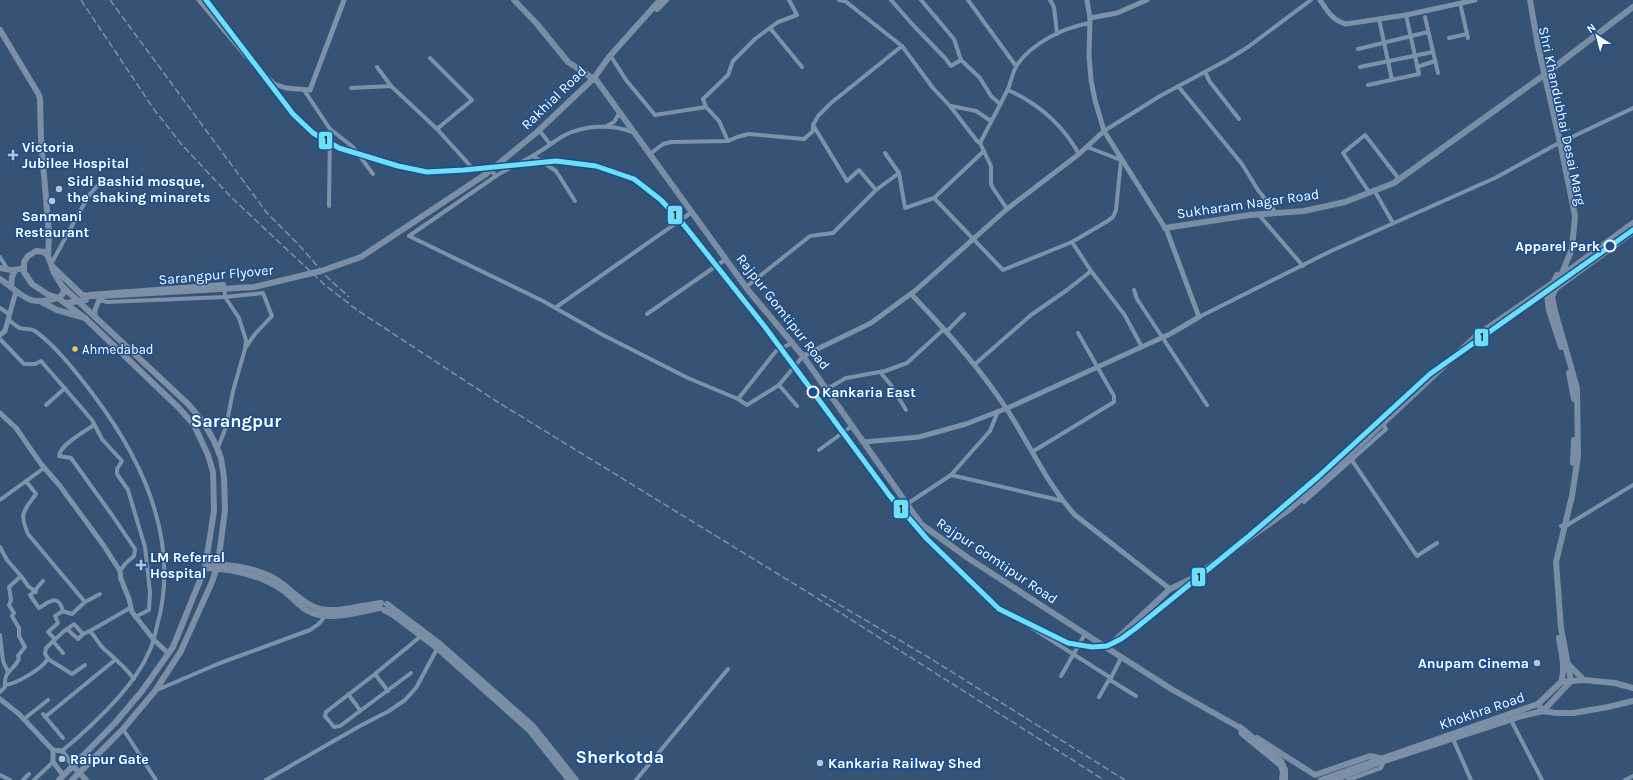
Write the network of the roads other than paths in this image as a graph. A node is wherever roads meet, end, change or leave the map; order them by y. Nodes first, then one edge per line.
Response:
1 (344, 0) edge
2 (514, 0) edge
3 (660, 0) edge
4 (666, 0) edge
5 (789, 0) edge
6 (839, 0) edge
7 (891, 0) edge
8 (921, 0) edge
9 (968, 0) edge
10 (1050, 0) edge
11 (1087, 0) edge
12 (1147, 0) edge
13 (1311, 0) edge
14 (1320, 0) edge
15 (1475, 0) edge
16 (1526, 0) edge
17 (1530, 0) edge
18 (200, 1) edge
19 (846, 1) edge
20 (1460, 3) junction
21 (1633, 7) edge
22 (1406, 15) junction
23 (1425, 17) dead end
24 (1379, 19) junction
25 (1089, 20) junction
26 (770, 28) junction
27 (0, 30) edge
28 (1428, 32) junction
29 (1057, 34) junction
30 (1410, 36) junction
31 (1449, 38) dead end
32 (1384, 42) junction
33 (902, 46) junction
34 (1358, 48) dead end
35 (1433, 52) junction
36 (1415, 55) junction
37 (430, 58) dead end
38 (612, 58) junction
39 (961, 60) junction
40 (1388, 61) junction
41 (1435, 62) junction
42 (1016, 66) junction
43 (377, 67) dead end
44 (802, 67) dead end
45 (1360, 67) dead end
46 (1417, 67) junction
47 (1205, 72) junction
48 (1438, 73) dead end
49 (1543, 76) junction
50 (595, 79) junction
51 (1392, 80) junction
52 (1368, 85) dead end
53 (391, 86) junction
54 (1178, 86) junction
55 (351, 88) dead end
56 (304, 90) junction
57 (1008, 90) junction
58 (1000, 104) junction
59 (950, 106) junction
60 (706, 107) junction
61 (1633, 108) edge
62 (620, 112) junction
63 (1239, 119) dead end
64 (991, 121) junction
65 (813, 125) junction
66 (607, 126) junction
67 (330, 129) junction
68 (437, 129) junction
69 (539, 130) junction
70 (1104, 131) junction
71 (634, 132) junction
72 (728, 141) junction
73 (980, 143) junction
74 (1559, 143) junction
75 (550, 144) junction
76 (1087, 147) junction
77 (984, 151) junction
78 (885, 153) dead end
79 (650, 154) junction
80 (1080, 154) junction
81 (533, 156) junction
82 (1121, 160) junction
83 (488, 172) junction
84 (899, 173) junction
85 (373, 174) dead end
86 (496, 176) junction
87 (1399, 179) junction
88 (102, 181) dead end
89 (876, 190) junction
90 (1372, 191) junction
91 (934, 198) junction
92 (575, 201) dead end
93 (329, 206) dead end
94 (1007, 209) junction
95 (692, 212) junction
96 (1276, 213) junction
97 (1259, 215) junction
98 (1392, 223) junction
99 (1633, 224) edge
100 (1164, 228) junction
101 (1633, 232) edge
102 (41, 233) dead end
103 (50, 234) junction
104 (973, 239) junction
105 (1072, 242) junction
106 (48, 256) junction
107 (0, 257) edge
108 (726, 259) junction
109 (50, 265) junction
110 (1303, 266) junction
111 (0, 268) edge
112 (23, 268) junction
113 (8, 270) junction
114 (15, 270) junction
115 (1091, 271) junction
116 (1559, 278) junction
117 (0, 279) edge
118 (63, 287) junction
119 (746, 287) junction
120 (1553, 287) junction
121 (14, 289) junction
122 (1134, 290) dead end
123 (911, 294) junction
124 (1547, 295) junction
125 (1534, 296) junction
126 (85, 297) junction
127 (225, 297) junction
128 (58, 298) junction
129 (100, 298) junction
130 (77, 301) junction
131 (41, 302) junction
132 (66, 303) junction
133 (0, 308) edge
134 (555, 308) junction
135 (647, 314) dead end
136 (964, 314) dead end
137 (1554, 316) junction
138 (8, 317) junction
139 (95, 317) junction
140 (1199, 317) junction
141 (85, 318) junction
142 (945, 331) junction
143 (1078, 333) dead end
144 (0, 335) edge
145 (1162, 338) junction
146 (0, 339) edge
147 (792, 342) junction
148 (1142, 346) junction
149 (245, 349) junction
150 (803, 356) junction
151 (974, 365) junction
152 (1098, 367) junction
153 (880, 372) junction
154 (779, 385) junction
155 (65, 388) junction
156 (826, 389) junction
157 (738, 399) junction
158 (46, 405) dead end
159 (797, 406) dead end
160 (1206, 406) dead end
161 (1006, 408) junction
162 (906, 410) dead end
163 (998, 411) junction
164 (0, 413) edge
165 (1383, 423) junction
166 (94, 425) junction
167 (852, 426) junction
168 (864, 442) junction
169 (217, 450) junction
170 (819, 450) dead end
171 (1032, 452) junction
172 (1351, 459) junction
173 (44, 468) junction
174 (951, 475) junction
175 (26, 481) junction
176 (1633, 485) edge
177 (1301, 499) junction
178 (0, 500) edge
179 (1063, 501) junction
180 (907, 504) junction
181 (1562, 527) junction
182 (1437, 543) dead end
183 (0, 546) edge
184 (206, 565) junction
185 (217, 566) junction
186 (120, 571) junction
187 (21, 576) junction
188 (42, 581) dead end
189 (1170, 589) junction
190 (35, 591) junction
191 (100, 594) dead end
192 (85, 602) junction
193 (383, 606) junction
194 (130, 608) junction
195 (62, 611) junction
196 (325, 612) junction
197 (1013, 616) dead end
198 (135, 618) junction
199 (67, 629) junction
200 (90, 631) junction
201 (83, 634) junction
202 (1085, 634) junction
203 (0, 635) edge
204 (421, 636) junction
205 (54, 640) junction
206 (154, 640) junction
207 (439, 646) junction
208 (1107, 648) junction
209 (63, 653) dead end
210 (168, 653) junction
211 (1073, 655) junction
212 (1121, 658) junction
213 (48, 659) junction
214 (115, 660) junction
215 (1568, 664) junction
216 (84, 665) dead end
217 (728, 669) dead end
218 (8, 672) junction
219 (411, 673) dead end
220 (375, 674) junction
221 (1061, 676) dead end
222 (134, 679) junction
223 (1110, 679) junction
224 (1584, 680) junction
225 (1571, 681) junction
226 (1561, 682) junction
227 (5, 685) junction
228 (1633, 688) edge
229 (154, 691) junction
230 (388, 691) junction
231 (0, 692) edge
232 (348, 694) junction
233 (1136, 696) dead end
234 (1099, 697) dead end
235 (0, 699) edge
236 (48, 700) dead end
237 (1633, 701) edge
238 (1538, 704) junction
239 (360, 710) junction
240 (1543, 711) junction
241 (24, 719) junction
242 (1511, 720) junction
243 (1240, 727) junction
244 (124, 729) junction
245 (537, 736) junction
246 (63, 738) dead end
247 (1453, 739) junction
248 (53, 750) junction
249 (62, 751) junction
250 (1384, 760) junction
251 (53, 762) junction
252 (1372, 763) junction
253 (73, 766) junction
254 (78, 773) junction
255 (29, 774) dead end
256 (0, 775) edge
257 (64, 775) junction
258 (1633, 776) edge
259 (10, 780) edge
260 (23, 780) edge
261 (34, 780) edge
262 (59, 780) edge
263 (71, 780) edge
264 (86, 780) edge
265 (156, 780) edge
266 (266, 780) edge
267 (569, 780) edge
268 (576, 780) edge
269 (636, 780) edge
270 (1281, 780) edge
271 (1286, 780) edge
272 (1321, 780) edge
273 (1334, 780) edge
274 (1348, 780) edge
275 (1471, 780) edge
276 (1542, 780) edge
277 (1625, 780) edge

1 - 56 street
2 - 50 main road, Rajpur Gomtipur Road
3 - 50 main road, Rakhial Road
4 - 38 main road, Rakhial Road
5 - 26 street
6 - 19 street
7 - 39 street
8 - 39 street
9 - 42 street
10 - 29 street
11 - 25 street
12 - 25 street
13 - 47 street
14 - 24 street
15 - 20 street
16 - 49 main road, Shri Khandubhai Desai Marg
17 - 49 main road, Shri Khandubhai Desai Marg
18 - 56 street
19 - 33 street
20 - 22 street
20 - 31 street
21 - 49 main road, Sukharam Nagar Road
22 - 24 street
22 - 30 street
23 - 28 street
24 - 32 street
25 - 29 street
25 - 70 street
26 - 44 street
26 - 60 street
27 - 103 main road
28 - 30 street
28 - 35 street
29 - 42 street
30 - 32 street
30 - 36 street
32 - 34 street
32 - 40 street
33 - 59 street
33 - 65 street
35 - 36 street
35 - 41 street
36 - 40 street
36 - 46 street
37 - 68 street
38 - 50 main road, Rakhial Road
38 - 60 street
39 - 58 street
40 - 45 street
40 - 51 street
41 - 46 street
41 - 48 street
42 - 57 street
43 - 53 street
46 - 51 street
47 - 54 street
47 - 63 street
49 - 74 main road, Shri Khandubhai Desai Marg
49 - 87 main road, Sukharam Nagar Road
50 - 62 main road, Rajpur Gomtipur Road
50 - 69 main road, Rakhial Road
51 - 52 street
53 - 55 street
53 - 68 street
54 - 70 street
54 - 96 street
56 - 67 street
57 - 58 street
57 - 80 street
58 - 64 street
59 - 64 street
59 - 73 street
60 - 72 street
61 - 74 street
62 - 66 street
62 - 71 main road, Rajpur Gomtipur Road
64 - 73 street
65 - 72 street
65 - 89 street
66 - 71 street
66 - 75 street
67 - 85 street
67 - 93 street
68 - 83 street
69 - 75 street
69 - 83 main road, Rakhial Road
70 - 76 street
70 - 82 street
71 - 79 main road, Rajpur Gomtipur Road
72 - 79 street
73 - 77 street
74 - 98 street
74 - 116 main road, Shri Khandubhai Desai Marg
74 - 120 main road, Shri Khandubhai Desai Marg
75 - 81 street
76 - 80 street
76 - 82 street
77 - 91 street
77 - 94 street
78 - 84 street
79 - 95 main road, Rajpur Gomtipur Road
80 - 94 street
81 - 86 street
81 - 92 street
82 - 100 street
82 - 105 street
83 - 86 street
83 - 129 main road, Sarangpur Flyover, bridge
84 - 89 street
84 - 91 street
86 - 134 street
87 - 90 main road, Sukharam Nagar Road
87 - 90 street
88 - 109 street
89 - 119 street
90 - 96 main road, Sukharam Nagar Road
90 - 98 street
91 - 104 street
94 - 104 street
95 - 108 main road, Rajpur Gomtipur Road
95 - 134 street
96 - 97 main road, Sukharam Nagar Road
97 - 100 main road, Sukharam Nagar Road
97 - 110 street
98 - 110 street
99 - 116 main road
100 - 140 street, Sukharam Nagar Road
101 - 120 main road
102 - 103 main road
103 - 106 main road
104 - 105 street
104 - 123 street
105 - 115 street
106 - 109 main road
106 - 112 main road
107 - 113 street
108 - 119 main road, Rajpur Gomtipur Road
108 - 135 street
109 - 118 main road
109 - 126 main road
110 - 140 street
111 - 113 main road
112 - 114 main road
112 - 128 main road
113 - 114 main road
114 - 121 main road
115 - 148 street
115 - 151 street
116 - 120 main road, Shri Khandubhai Desai Marg
117 - 121 main road
118 - 128 main road
118 - 130 main road
119 - 147 main road, Rajpur Gomtipur Road
120 - 124 main road
120 - 125 main road
120 - 137 main road, Shri Khandubhai Desai Marg
121 - 131 main road
121 - 138 street
122 - 145 street
123 - 142 street
123 - 150 street
124 - 125 main road
124 - 137 main road, Shri Khandubhai Desai Marg
125 - 165 main road
126 - 127 street
126 - 129 main road, Sarangpur Flyover
126 - 130 main road, Sarangpur Flyover
127 - 129 street
127 - 149 street
127 - 149 street
128 - 131 main road
128 - 132 main road
129 - 139 street
130 - 132 main road, Sarangpur Flyover
130 - 139 main road
131 - 141 main road
132 - 141 main road
133 - 138 street
134 - 157 street
136 - 142 street
137 - 181 main road, Shri Khandubhai Desai Marg
138 - 144 street
138 - 206 street
139 - 169 main road
140 - 145 street
141 - 184 main road
142 - 151 street
142 - 153 street
143 - 152 street
145 - 148 street
145 - 160 street
146 - 155 street
147 - 150 main road, Rajpur Gomtipur Road
147 - 157 street
148 - 152 street
149 - 169 street
150 - 154 street
150 - 156 main road, Rajpur Gomtipur Road
151 - 161 street
152 - 161 street
152 - 171 street
153 - 156 street
153 - 162 street
154 - 157 street
154 - 159 street
155 - 158 street
155 - 166 street
156 - 167 main road, Rajpur Gomtipur Road
161 - 163 street
161 - 171 street
163 - 168 street
163 - 174 street
164 - 173 street
165 - 172 street
165 - 177 main road
166 - 186 street
166 - 198 street
167 - 168 main road, Rajpur Gomtipur Road
167 - 170 street
168 - 180 main road, Rajpur Gomtipur Road
169 - 185 main road
171 - 179 street
172 - 177 street
172 - 182 street
173 - 175 street
173 - 186 street
174 - 179 street
174 - 180 street
175 - 178 street
175 - 192 street
176 - 181 street
177 - 189 main road
179 - 189 street
180 - 202 main road, Rajpur Gomtipur Road
181 - 215 main road, Shri Khandubhai Desai Marg
181 - 226 main road, Shri Khandubhai Desai Marg
183 - 187 street
184 - 185 main road
184 - 210 main road
185 - 196 main road
185 - 229 main road
186 - 194 street
187 - 190 street
187 - 218 street
188 - 190 street
189 - 208 main road
190 - 195 street
191 - 192 street
192 - 195 street
193 - 196 main road
193 - 204 main road
193 - 207 main road
194 - 198 street
194 - 200 street
195 - 205 street
196 - 229 street
197 - 211 street
198 - 206 street
199 - 201 street
199 - 201 street
199 - 205 street
200 - 201 street
200 - 214 street
202 - 208 main road, Rajpur Gomtipur Road
202 - 211 street
203 - 218 street
204 - 207 main road
204 - 220 street
205 - 209 street
205 - 213 street
206 - 210 street
206 - 222 street
207 - 245 main road
207 - 266 street
208 - 212 main road, Rajpur Gomtipur Road
210 - 253 main road
211 - 221 street
211 - 223 street
212 - 223 street
212 - 243 main road, Rajpur Gomtipur Road
213 - 216 street
213 - 227 street
214 - 222 street
214 - 246 street
215 - 224 main road
215 - 225 main road, Shri Khandubhai Desai Marg
217 - 269 street
218 - 227 street
219 - 230 street
220 - 230 street
220 - 232 street
222 - 249 street
223 - 233 street
223 - 234 street
224 - 225 main road
224 - 228 main road
225 - 226 main road
225 - 240 main road
226 - 238 main road, Khokhra Road
227 - 231 street
229 - 244 main road
230 - 239 street
232 - 239 street
232 - 239 street
235 - 241 street
236 - 241 street
237 - 240 main road, Khokhra Road
238 - 240 main road
238 - 250 main road, Khokhra Road
240 - 242 main road, Khokhra Road
241 - 248 street
242 - 247 main road, Khokhra Road
242 - 276 street
243 - 250 main road, Rajpur Gomtipur Road
243 - 270 street
243 - 271 main road
244 - 254 main road
244 - 265 street
245 - 267 main road
245 - 268 main road
247 - 250 main road, Khokhra Road
247 - 275 street
248 - 249 street
248 - 251 street
249 - 253 street
250 - 252 main road, Khokhra Road
250 - 274 street
251 - 257 street
251 - 261 street
252 - 272 main road
252 - 273 main road
253 - 254 main road
253 - 257 main road
254 - 263 main road
254 - 264 main road
255 - 260 street
256 - 259 street
257 - 262 main road
257 - 263 main road
258 - 277 street

